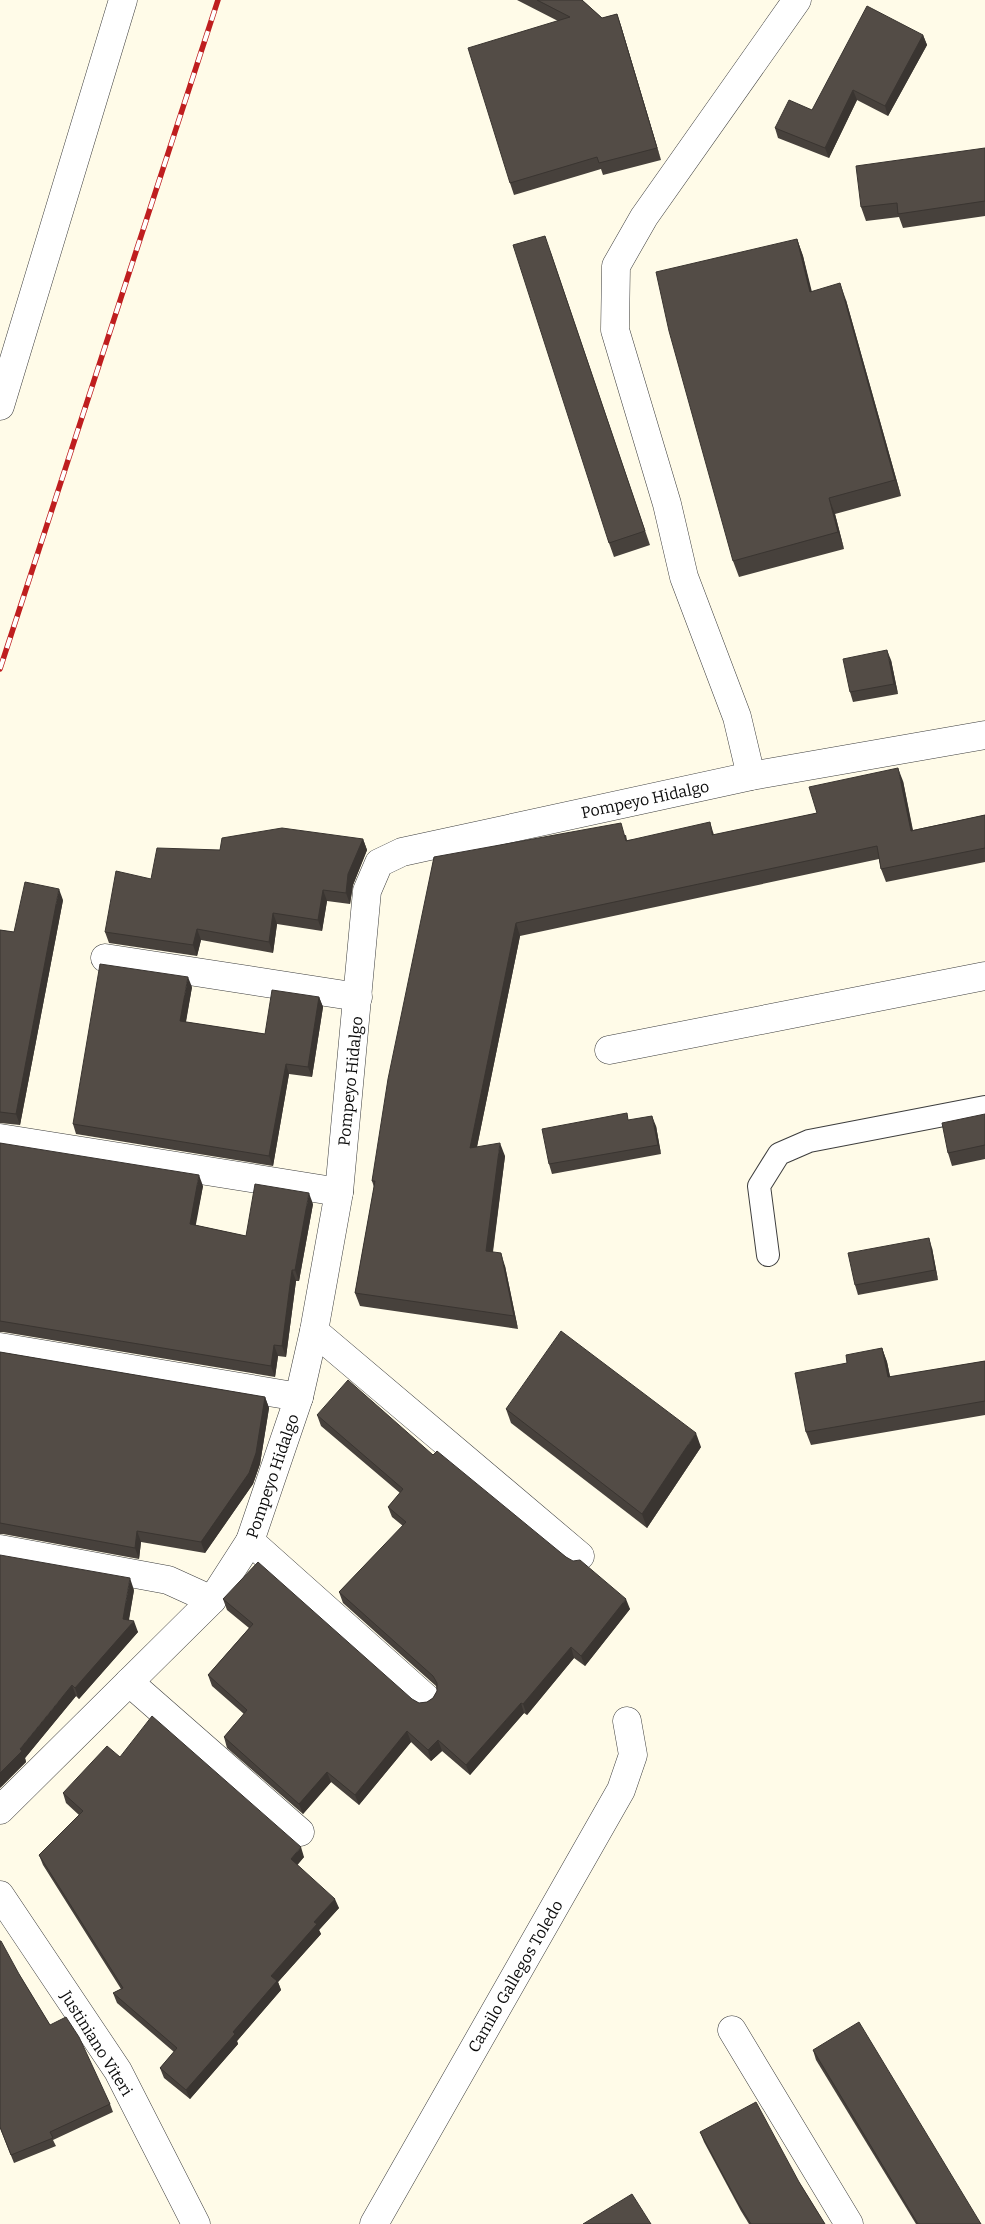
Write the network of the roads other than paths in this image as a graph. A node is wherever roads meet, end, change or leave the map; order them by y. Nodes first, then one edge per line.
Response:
1 (123, 0) edge
2 (797, 0) edge
3 (0, 406) edge
4 (985, 735) edge
5 (751, 776) junction
6 (105, 958) dead end
7 (985, 976) edge
8 (358, 997) junction
9 (608, 1050) dead end
10 (985, 1107) edge
11 (0, 1138) edge
12 (339, 1192) junction
13 (768, 1255) dead end
14 (314, 1330) junction
15 (0, 1347) edge
16 (299, 1397) junction
17 (250, 1541) junction
18 (0, 1548) edge
19 (580, 1556) dead end
20 (212, 1600) junction
21 (129, 1682) junction
22 (426, 1698) dead end
23 (627, 1720) dead end
24 (0, 1810) edge
25 (300, 1832) dead end
26 (0, 1895) edge
27 (732, 2030) dead end
28 (196, 2224) edge
29 (374, 2224) edge
30 (849, 2224) edge

1 - 3 street
2 - 5 street
4 - 5 street, Pompeyo Hidalgo
5 - 8 street, Pompeyo Hidalgo
6 - 8 street
7 - 9 street
8 - 12 street, Pompeyo Hidalgo
10 - 13 lane
11 - 12 street
12 - 14 street, Pompeyo Hidalgo
14 - 16 street, Pompeyo Hidalgo
14 - 19 street
15 - 16 street
16 - 17 street, Pompeyo Hidalgo
17 - 20 street, Pompeyo Hidalgo
17 - 22 street
18 - 20 street
20 - 21 street, Pompeyo Hidalgo
21 - 24 street, Pompeyo Hidalgo
21 - 25 street
23 - 29 street, Camilo Gallegos Toledo
26 - 28 street, Justiniano Viteri
27 - 30 street

